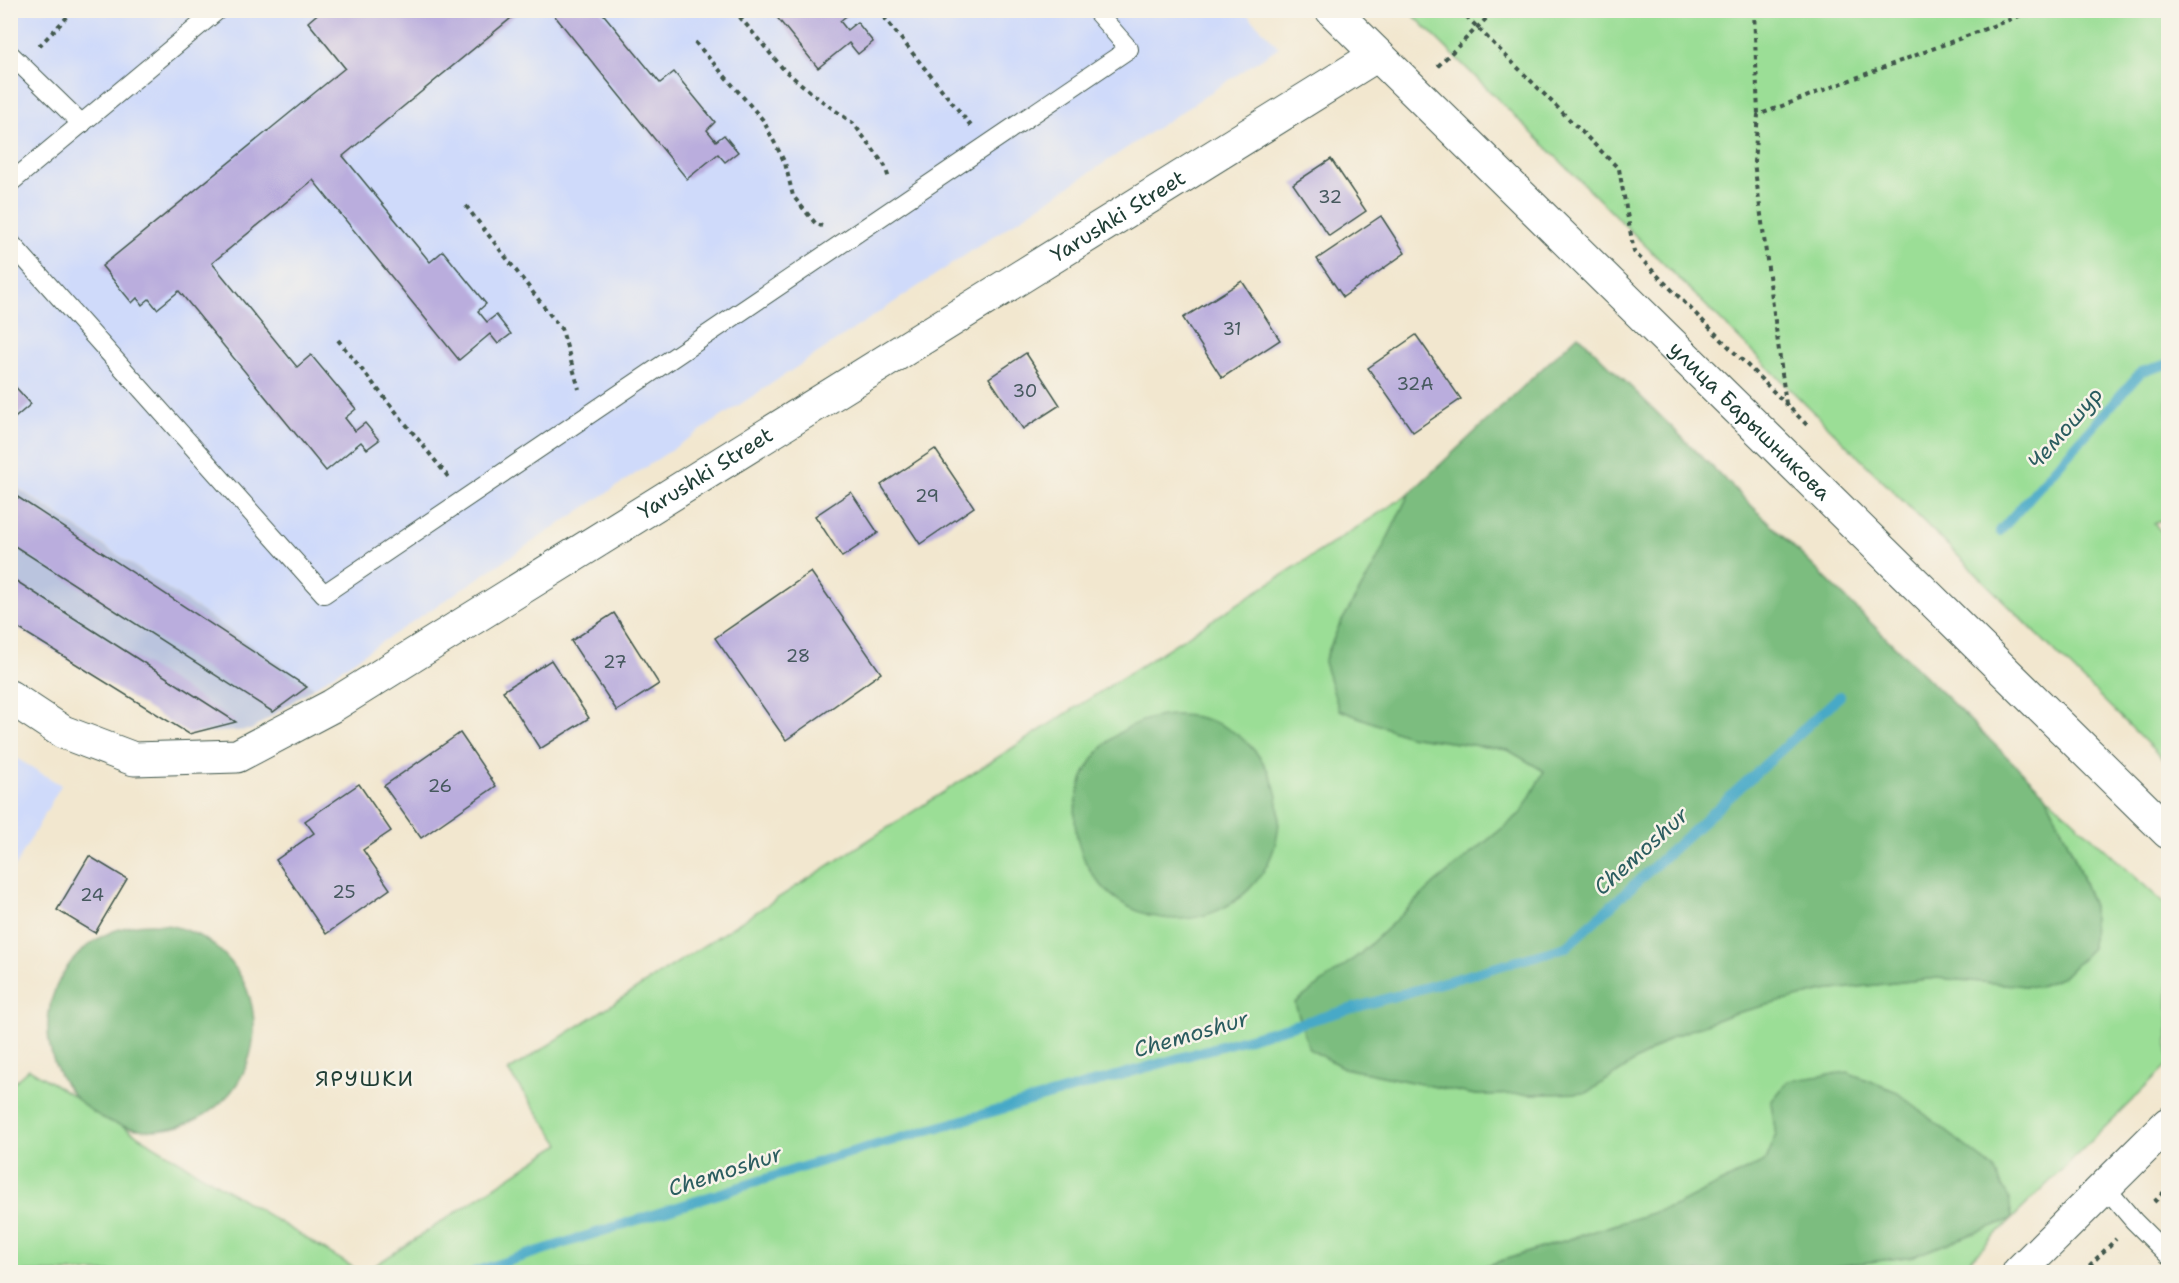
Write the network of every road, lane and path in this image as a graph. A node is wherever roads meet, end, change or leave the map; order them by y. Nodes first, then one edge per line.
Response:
1 (74, 10) edge
2 (218, 10) edge
3 (734, 10) edge
4 (878, 10) edge
5 (1095, 10) edge
6 (1332, 10) edge
7 (1460, 10) edge
8 (1754, 10) edge
9 (2035, 10) edge
10 (695, 42) dead end
11 (1377, 55) junction
12 (16, 59) edge
13 (1758, 115) junction
14 (82, 124) junction
15 (986, 145) junction
16 (10, 183) edge
17 (466, 206) dead end
18 (898, 206) junction
19 (850, 238) junction
20 (10, 242) edge
21 (338, 340) dead end
22 (587, 416) junction
23 (466, 498) junction
24 (10, 697) edge
25 (2169, 832) edge
26 (2169, 1124) edge
27 (2105, 1187) junction
28 (2169, 1255) edge
29 (2019, 1272) edge

1 - 12 path
2 - 14 lane
3 - 18 path
4 - 15 path
5 - 15 lane
6 - 11 street, улица Барышникова
7 - 13 path
8 - 13 path
9 - 13 path
10 - 19 path
11 - 24 street, Yarushki Street
11 - 25 street, улица Барышникова
12 - 14 lane
14 - 16 lane
15 - 18 lane
17 - 22 path
18 - 19 lane
19 - 22 lane
20 - 23 lane
21 - 23 path
22 - 23 lane
26 - 27 street
27 - 28 lane
27 - 29 street

